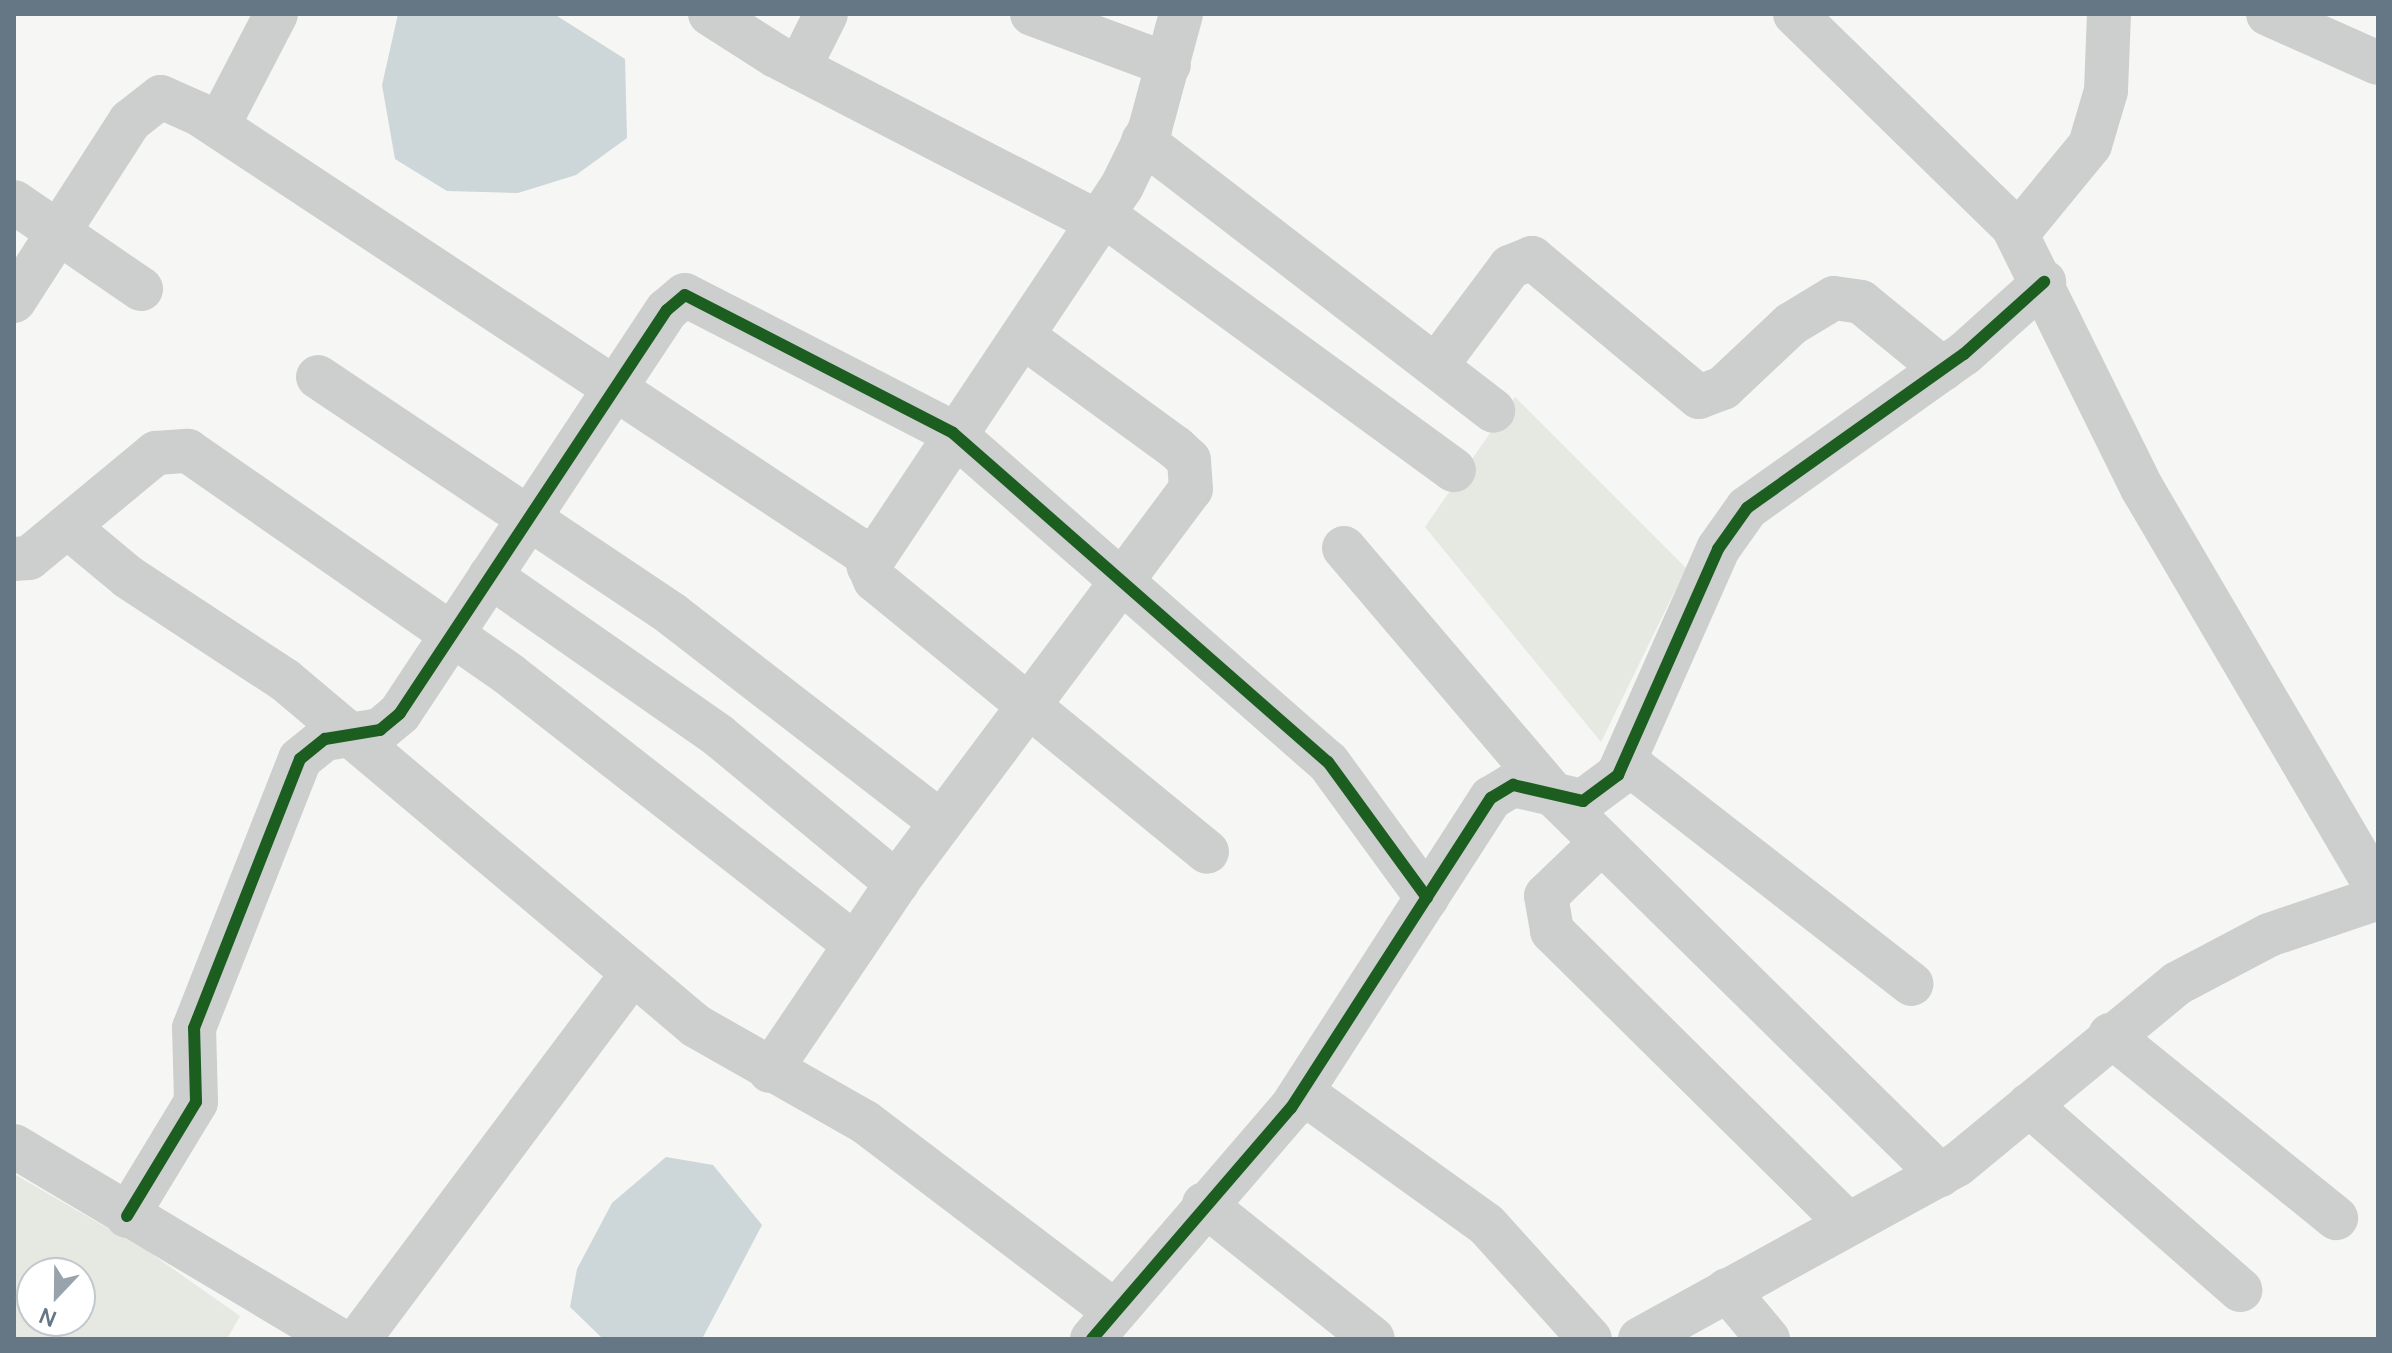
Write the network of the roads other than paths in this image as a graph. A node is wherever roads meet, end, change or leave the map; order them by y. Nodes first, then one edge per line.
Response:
1 (276, 14) edge
2 (710, 14) edge
3 (826, 14) edge
4 (1032, 14) edge
5 (1181, 14) edge
6 (1795, 14) edge
7 (2109, 14) edge
8 (2268, 14) edge
9 (2378, 63) edge
10 (1169, 65) junction
11 (799, 68) junction
12 (218, 126) junction
13 (1143, 141) junction
14 (14, 202) edge
15 (1102, 219) junction
16 (58, 232) junction
17 (2017, 234) junction
18 (2044, 282) junction
19 (141, 289) dead end
20 (14, 301) edge
21 (1025, 338) junction
22 (1436, 366) junction
23 (1943, 369) junction
24 (318, 377) dead end
25 (614, 390) junction
26 (1493, 411) dead end
27 (953, 433) junction
28 (1454, 470) dead end
29 (531, 514) junction
30 (68, 527) junction
31 (1344, 548) dead end
32 (870, 557) junction
33 (14, 559) edge
34 (490, 576) junction
35 (1122, 585) junction
36 (451, 636) junction
37 (1027, 705) junction
38 (354, 735) junction
39 (1625, 761) junction
40 (1556, 797) junction
41 (941, 822) junction
42 (1601, 843) junction
43 (1207, 852) dead end
44 (897, 883) junction
45 (2378, 891) edge
46 (1427, 898) junction
47 (2378, 898) edge
48 (855, 945) junction
49 (632, 974) junction
50 (1911, 984) dead end
51 (2110, 1035) junction
52 (770, 1071) junction
53 (1302, 1092) junction
54 (2029, 1105) junction
55 (14, 1146) edge
56 (1940, 1175) junction
57 (1204, 1204) junction
58 (127, 1216) junction
59 (2336, 1218) dead end
60 (1848, 1224) junction
61 (1727, 1290) junction
62 (2240, 1290) dead end
63 (1102, 1325) edge
64 (338, 1339) edge
65 (359, 1339) edge
66 (1373, 1339) edge
67 (1590, 1339) edge
68 (1640, 1339) edge
69 (1768, 1339) edge

1 - 12 street
2 - 11 street
3 - 11 street
4 - 10 street
5 - 10 street
6 - 17 street
7 - 17 street
8 - 9 street
10 - 13 street
11 - 15 street
12 - 16 street
12 - 25 street
13 - 15 street
13 - 22 street
14 - 16 street
15 - 21 street
15 - 28 street
16 - 19 street
16 - 20 street
17 - 18 street
18 - 23 street
18 - 45 street
21 - 27 street
21 - 35 street
22 - 23 street
22 - 26 street
23 - 39 street
24 - 29 street
25 - 27 street
25 - 29 street
25 - 32 street
27 - 32 street
27 - 35 street
29 - 34 street
29 - 41 street
30 - 33 street
30 - 36 street
30 - 38 street
31 - 40 street
32 - 37 street
34 - 36 street
34 - 44 street
35 - 37 street
35 - 46 street
36 - 38 street
36 - 48 street
37 - 41 street
37 - 43 street
38 - 49 street
38 - 58 street
39 - 40 street
39 - 50 street
40 - 42 street
40 - 46 street
41 - 44 street
42 - 56 street
42 - 60 street
44 - 48 street
46 - 53 street
47 - 51 street
48 - 52 street
49 - 52 street
49 - 65 street
51 - 54 street
51 - 59 street
52 - 63 street
53 - 57 street
53 - 67 street
54 - 56 street
54 - 62 street
55 - 58 street
56 - 60 street
57 - 63 street
57 - 66 street
58 - 64 street
60 - 61 street
61 - 68 street
61 - 69 street

